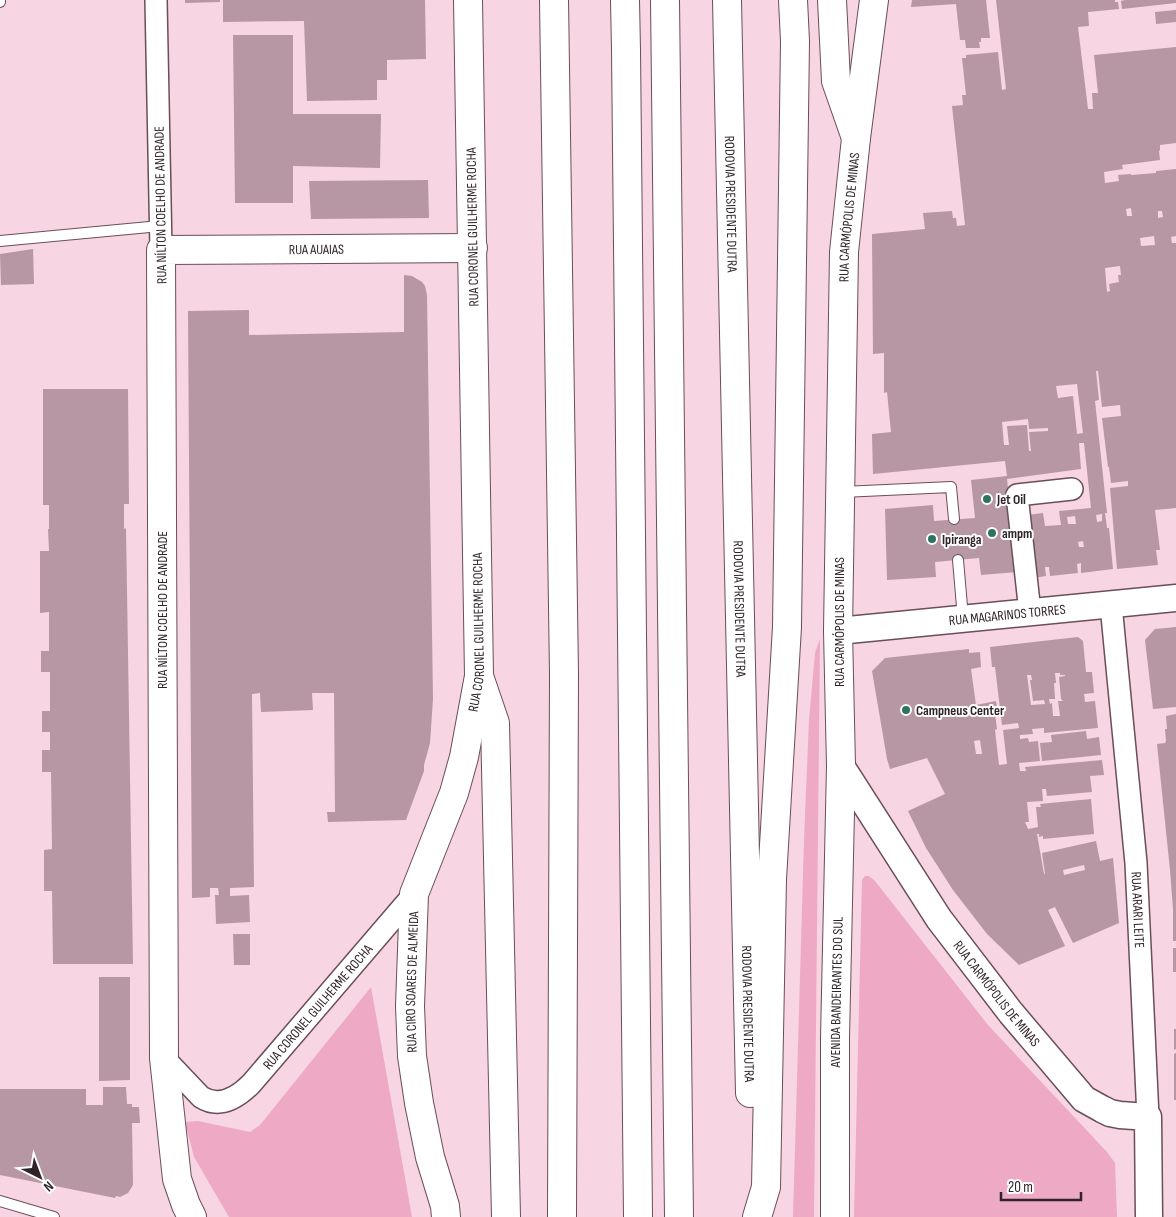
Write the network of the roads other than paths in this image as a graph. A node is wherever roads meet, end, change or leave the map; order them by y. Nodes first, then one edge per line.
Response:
1 (156, 0) edge
2 (468, 0) edge
3 (554, 0) edge
4 (625, 0) edge
5 (665, 0) edge
6 (727, 0) edge
7 (793, 0) edge
8 (832, 0) edge
9 (874, 0) edge
10 (856, 138) junction
11 (161, 238) junction
12 (0, 241) edge
13 (473, 248) junction
14 (1072, 489) dead end
15 (840, 492) junction
16 (954, 519) dead end
17 (958, 560) dead end
18 (1176, 598) edge
19 (1111, 605) junction
20 (1030, 612) junction
21 (963, 619) junction
22 (838, 631) junction
23 (479, 676) junction
24 (841, 766) junction
25 (414, 894) junction
26 (164, 1058) junction
27 (1148, 1117) junction
28 (0, 1202) edge
29 (54, 1217) edge
30 (192, 1217) edge
31 (446, 1217) edge
32 (506, 1217) edge
33 (562, 1217) edge
34 (638, 1217) edge
35 (679, 1217) edge
36 (753, 1217) edge
37 (757, 1217) edge
38 (835, 1217) edge
39 (1149, 1217) edge

1 - 11 street, RUA NÍLTON COELHO DE ANDRADE
2 - 13 main road, RUA CORONEL GUILHERME ROCHA
3 - 33 main road
4 - 34 main road
5 - 35 main road
6 - 36 main road, RODOVIA PRESIDENTE DUTRA
7 - 37 main road
8 - 10 main road
9 - 10 main road, RUA CARMÓPOLIS DE MINAS
10 - 15 main road, RUA CARMÓPOLIS DE MINAS
11 - 12 lane
11 - 13 main road, RUA AUAIAS
11 - 26 main road, RUA NÍLTON COELHO DE ANDRADE
13 - 23 main road, RUA CORONEL GUILHERME ROCHA
14 - 20 street
15 - 16 lane
15 - 22 main road, RUA CARMÓPOLIS DE MINAS
17 - 21 lane
18 - 19 street, RUA MAGARINOS TORRES
19 - 20 street, RUA MAGARINOS TORRES
19 - 27 street, RUA ARARI LEITE
20 - 21 street, RUA MAGARINOS TORRES
21 - 22 street, RUA MAGARINOS TORRES
22 - 24 main road, RUA CARMÓPOLIS DE MINAS
23 - 25 main road, RUA CORONEL GUILHERME ROCHA
23 - 32 main road
24 - 27 street, RUA CARMÓPOLIS DE MINAS
24 - 38 main road, AVENIDA BANDEIRANTES DO SUL
25 - 26 street, RUA CORONEL GUILHERME ROCHA
25 - 31 main road, RUA CIRO SOARES DE ALMEIDA
26 - 30 main road, RUA NÍLTON COELHO DE ANDRADE
27 - 39 street, RUA ARARI LEITE
28 - 29 lane

